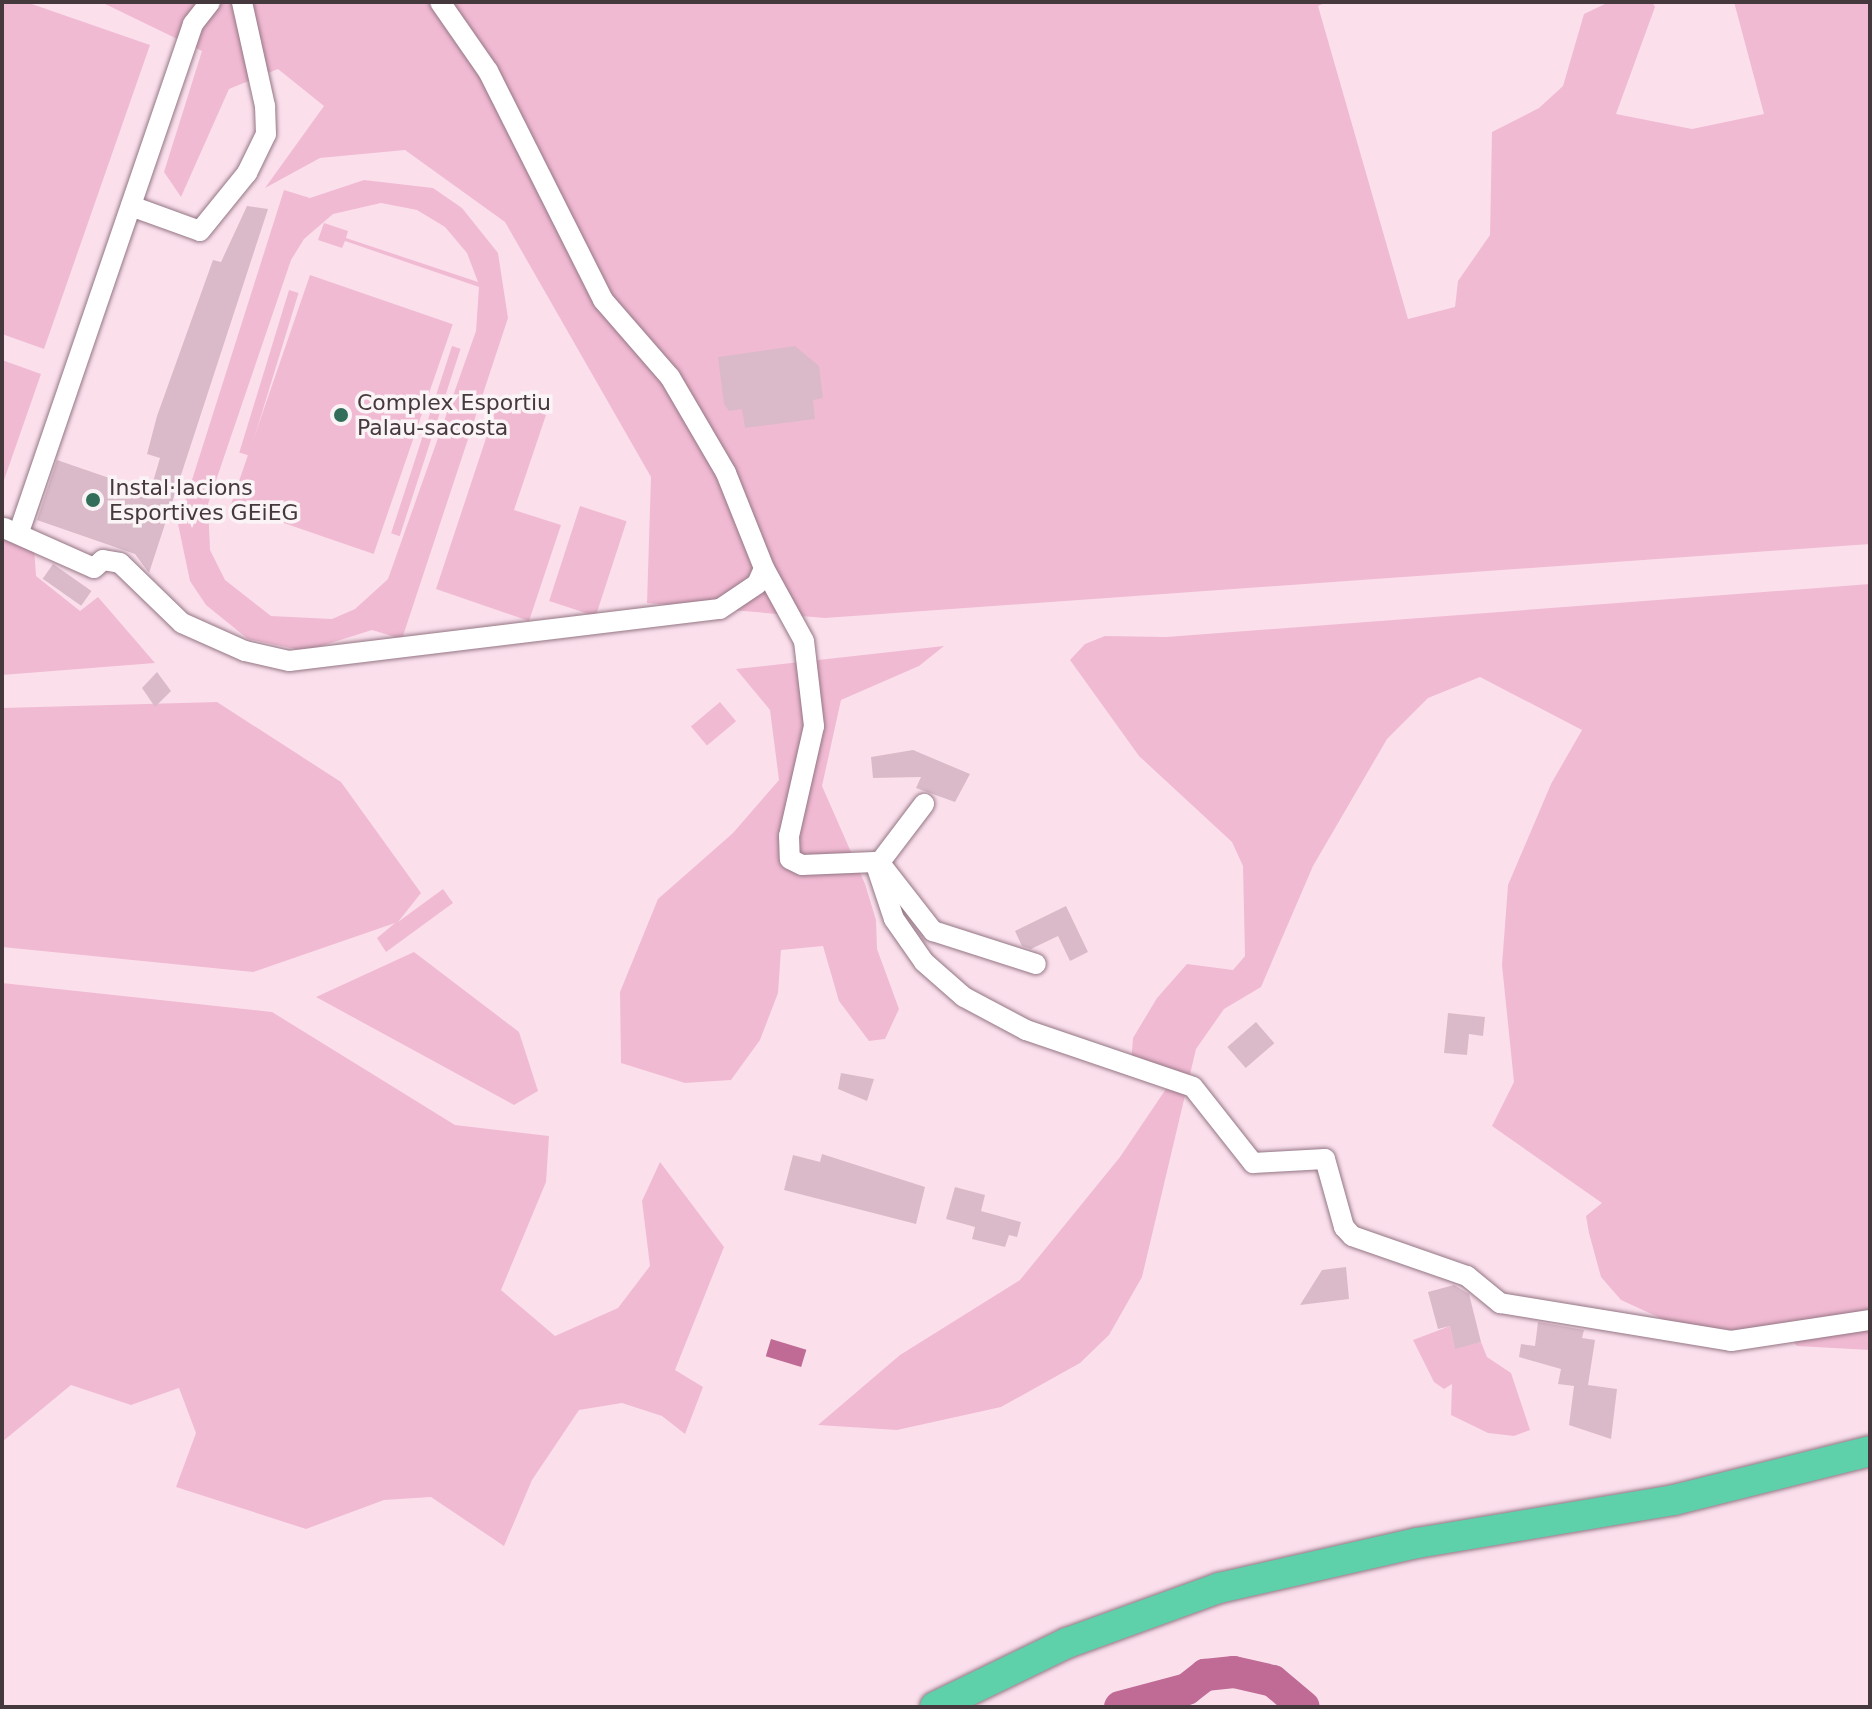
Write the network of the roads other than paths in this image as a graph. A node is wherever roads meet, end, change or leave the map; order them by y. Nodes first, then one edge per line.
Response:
1 (210, 2) edge
2 (242, 2) edge
3 (440, 2) edge
4 (131, 206) junction
5 (764, 568) junction
6 (924, 804) dead end
7 (878, 862) junction
8 (1036, 964) dead end
9 (1870, 1320) edge
10 (1870, 1451) edge
11 (935, 1707) edge

1 - 4 street
2 - 4 street
3 - 5 street
4 - 5 street
5 - 7 street
6 - 7 street
7 - 8 street
7 - 9 street
10 - 11 highway

